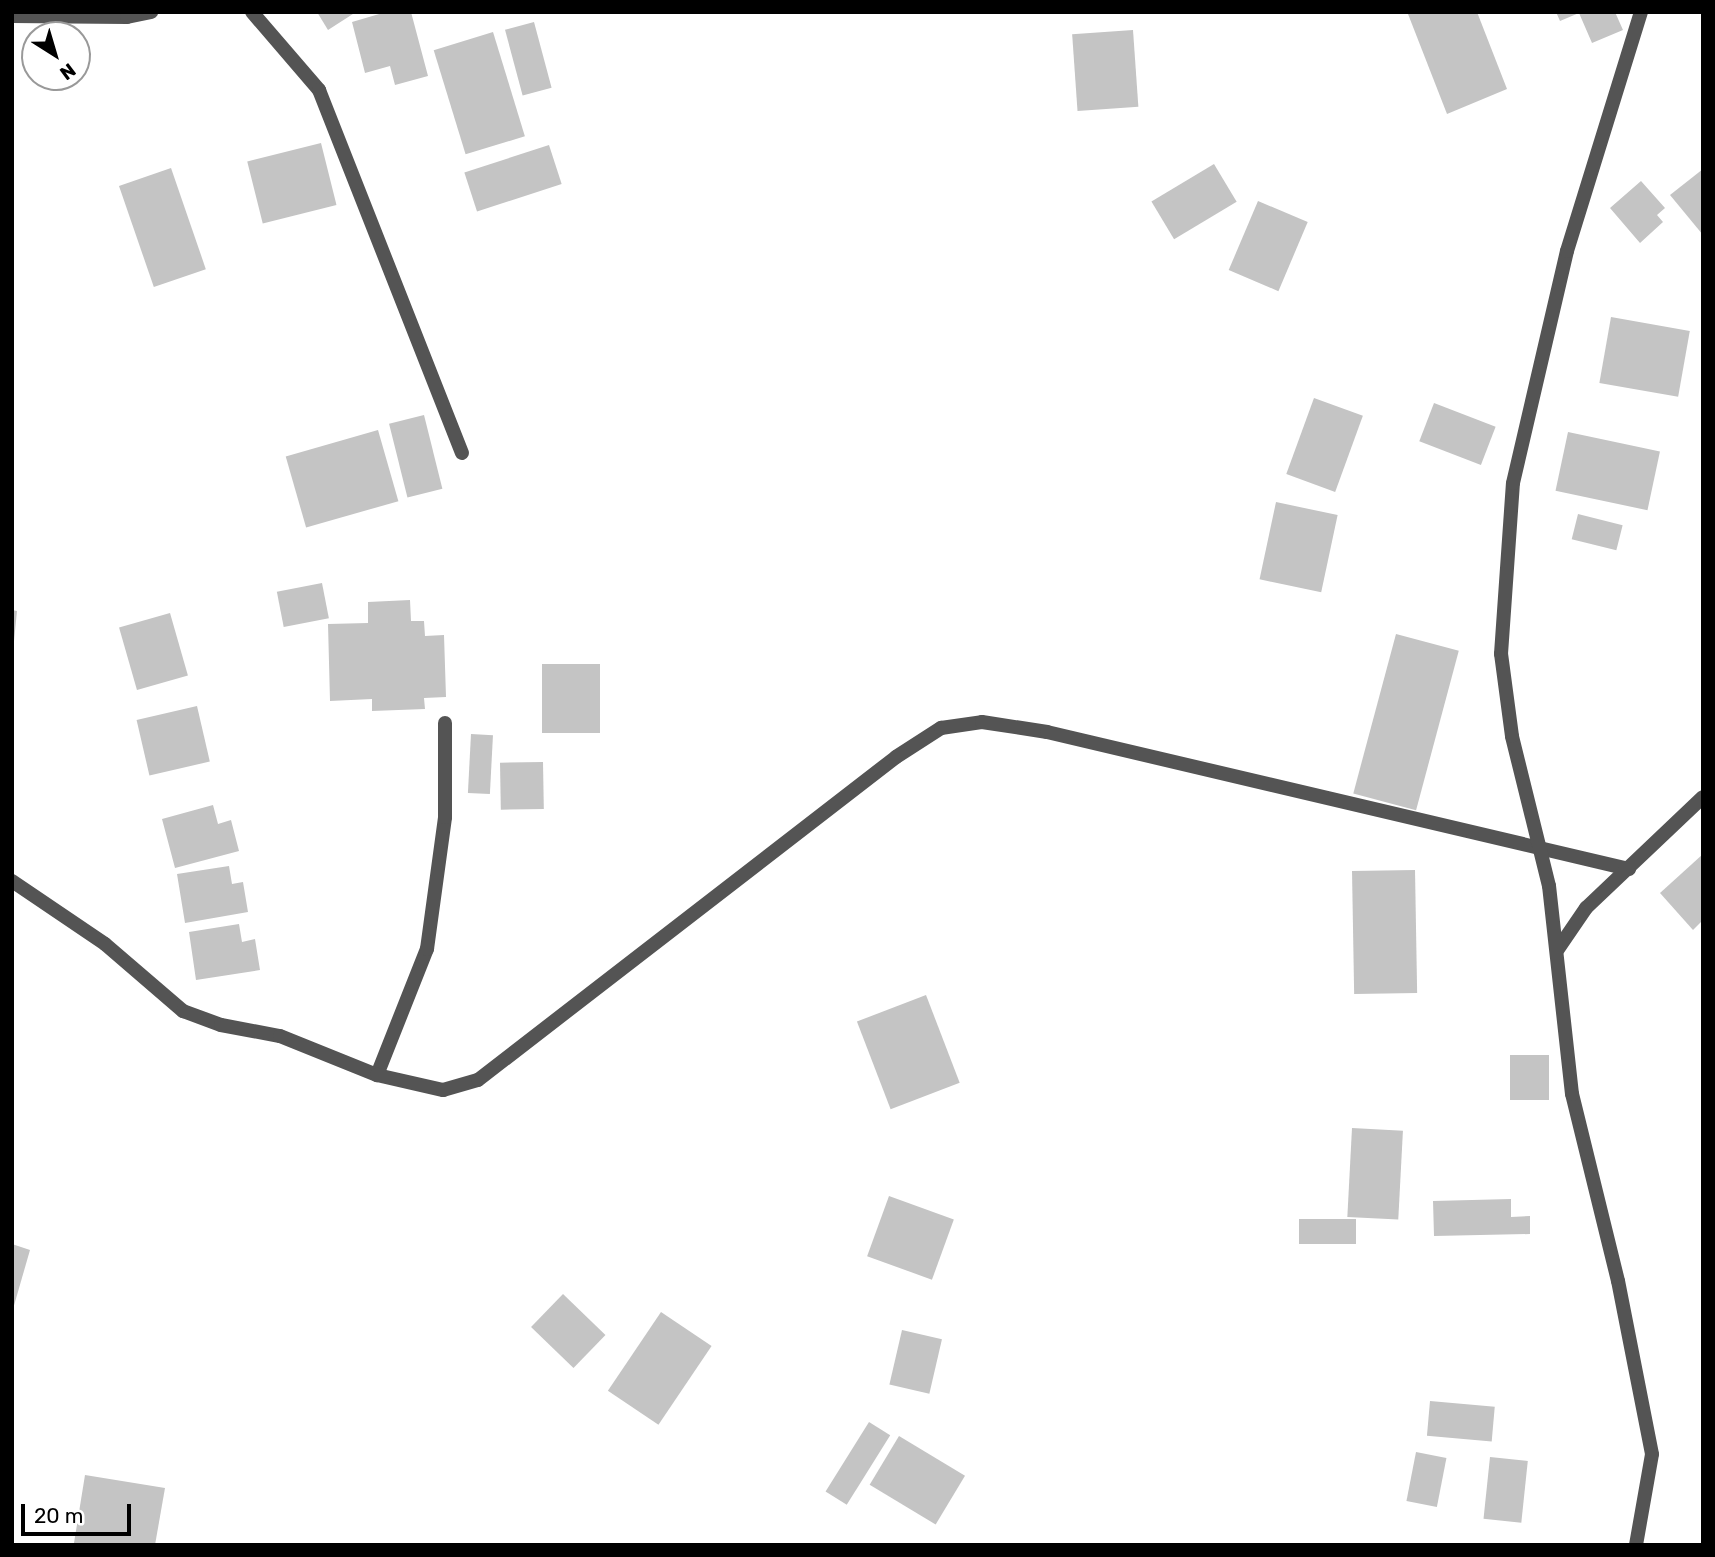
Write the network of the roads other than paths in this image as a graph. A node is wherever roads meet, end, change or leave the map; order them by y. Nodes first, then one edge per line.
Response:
1 (151, 12) edge
2 (252, 12) edge
3 (1641, 12) edge
4 (12, 16) edge
5 (462, 453) dead end
6 (445, 723) dead end
7 (1703, 797) edge
8 (1540, 848) junction
9 (1629, 869) junction
10 (12, 881) edge
11 (1558, 949) junction
12 (377, 1075) junction
13 (1636, 1545) edge

1 - 4 street
2 - 5 street
3 - 8 street
6 - 12 street
7 - 9 street
8 - 9 street
8 - 11 street
8 - 12 street
9 - 11 street
10 - 12 street
11 - 13 street

